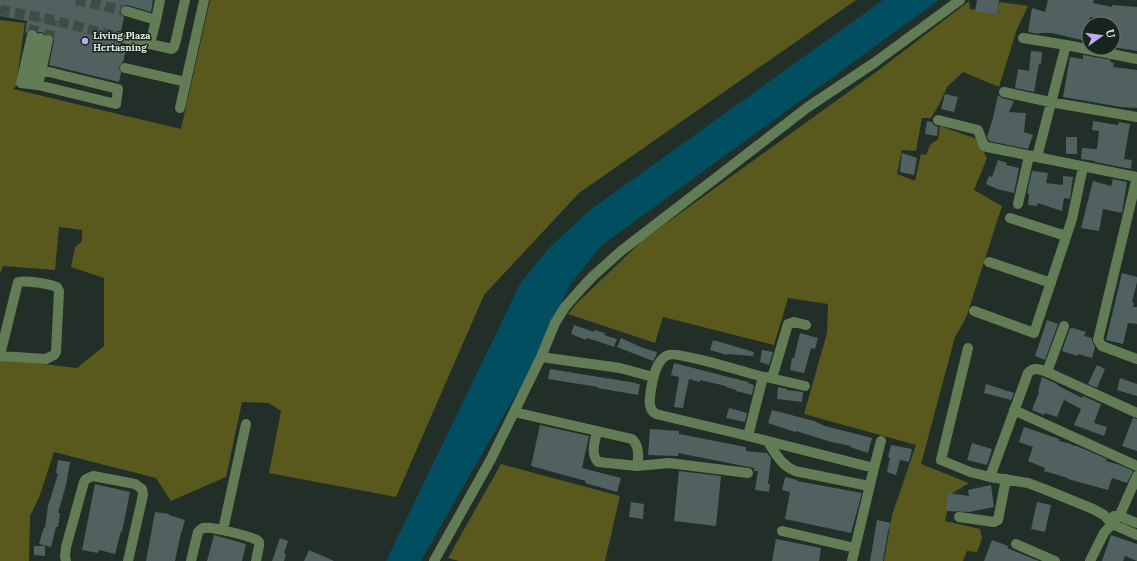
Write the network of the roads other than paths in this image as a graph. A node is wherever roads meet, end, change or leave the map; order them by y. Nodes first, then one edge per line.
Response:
1 (160, 0) edge
2 (185, 0) edge
3 (204, 0) edge
4 (960, 0) edge
5 (126, 12) tunnel mouth
6 (156, 20) junction
7 (119, 37) tunnel mouth
8 (1024, 38) dead end
9 (150, 44) junction
10 (1066, 45) junction
11 (1137, 58) edge
12 (125, 68) dead end
13 (41, 70) junction
14 (186, 82) junction
15 (34, 84) junction
16 (1004, 92) dead end
17 (1050, 102) junction
18 (180, 108) dead end
19 (1137, 117) edge
20 (938, 120) dead end
21 (1033, 157) junction
22 (1083, 167) junction
23 (1137, 177) edge
24 (1018, 204) dead end
25 (1010, 218) dead end
26 (1066, 236) junction
27 (990, 262) dead end
28 (1051, 283) junction
29 (974, 311) dead end
30 (806, 325) dead end
31 (1064, 326) dead end
32 (968, 348) dead end
33 (0, 355) edge
34 (541, 357) junction
35 (1137, 359) edge
36 (1047, 372) junction
37 (653, 377) junction
38 (767, 377) junction
39 (805, 386) dead end
40 (1014, 410) junction
41 (514, 412) junction
42 (1137, 413) edge
43 (246, 424) dead end
44 (598, 431) junction
45 (748, 436) junction
46 (881, 441) dead end
47 (768, 442) junction
48 (637, 466) junction
49 (1137, 466) edge
50 (874, 468) junction
51 (748, 473) dead end
52 (1137, 476) edge
53 (990, 477) junction
54 (1006, 479) junction
55 (869, 486) junction
56 (1104, 515) junction
57 (1119, 516) junction
58 (959, 517) dead end
59 (1112, 524) junction
60 (1137, 524) edge
61 (223, 530) junction
62 (782, 531) dead end
63 (1137, 534) edge
64 (1016, 544) dead end
65 (855, 548) junction
66 (66, 561) edge
67 (128, 561) edge
68 (190, 561) edge
69 (256, 561) edge
70 (434, 561) edge
71 (852, 561) edge
72 (1055, 561) edge
73 (1090, 561) edge

1 - 6 street
2 - 9 street
3 - 14 street
4 - 34 street
5 - 6 street
6 - 9 street
7 - 9 street
8 - 10 street
10 - 11 street
10 - 17 street
12 - 14 street
13 - 15 street
13 - 15 street
13 - 15 street
14 - 18 street
16 - 17 street
17 - 19 street
17 - 21 street
20 - 21 street
21 - 22 street
21 - 24 street
22 - 23 street
22 - 26 street
23 - 35 street
25 - 26 street
26 - 28 street
27 - 28 street
28 - 29 street
30 - 38 street
31 - 36 street
32 - 53 street
33 - 33 street
34 - 37 street
34 - 41 street
36 - 40 street
36 - 42 street
37 - 38 street
37 - 45 street
38 - 39 street
38 - 45 street
40 - 49 street
40 - 53 street
41 - 44 street
41 - 70 street
43 - 61 street
44 - 48 street
44 - 48 street
45 - 47 street
46 - 50 street
47 - 50 street
47 - 55 street
48 - 51 street
50 - 55 street
52 - 57 street
53 - 54 street
54 - 56 street
54 - 58 street
55 - 65 street
56 - 57 street
56 - 59 street
57 - 59 street
57 - 60 street
59 - 63 street
59 - 73 street
61 - 68 street
61 - 69 street
62 - 65 street
64 - 72 street
65 - 71 street
66 - 67 street

